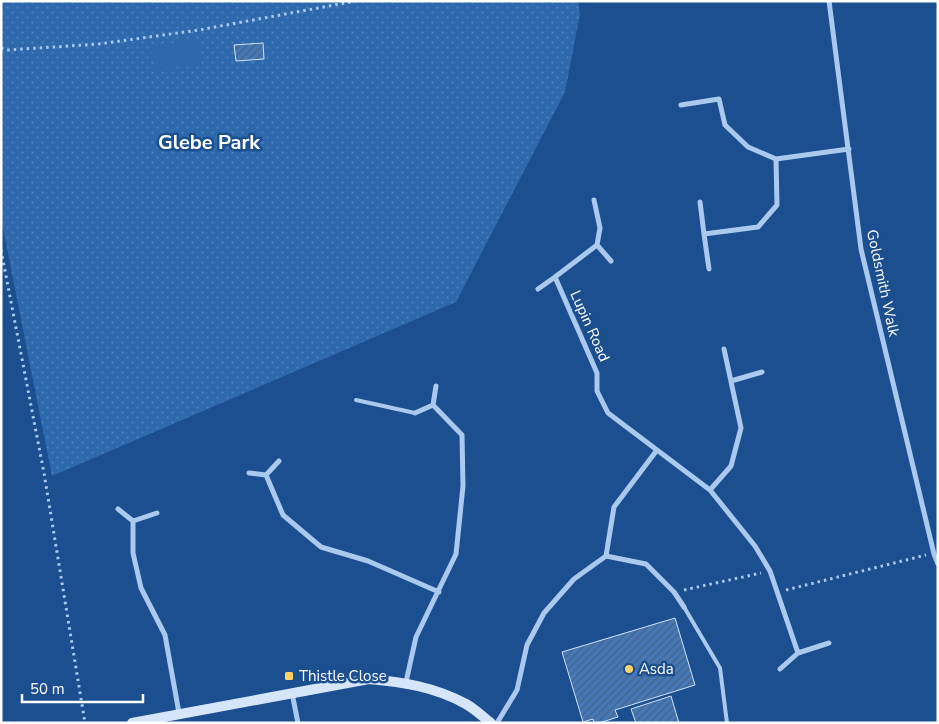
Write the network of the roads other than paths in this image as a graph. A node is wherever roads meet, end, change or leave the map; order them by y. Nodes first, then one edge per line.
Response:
1 (829, 1) edge
2 (681, 105) dead end
3 (849, 149) junction
4 (776, 159) junction
5 (594, 200) dead end
6 (700, 202) dead end
7 (704, 234) junction
8 (597, 245) junction
9 (611, 261) dead end
10 (709, 269) dead end
11 (555, 276) junction
12 (538, 289) dead end
13 (724, 349) dead end
14 (762, 372) dead end
15 (731, 381) junction
16 (436, 386) dead end
17 (356, 400) dead end
18 (433, 405) junction
19 (415, 413) joint
20 (657, 450) junction
21 (279, 461) dead end
22 (249, 473) dead end
23 (266, 475) junction
24 (710, 490) junction
25 (118, 509) dead end
26 (157, 513) dead end
27 (133, 521) junction
28 (606, 556) junction
29 (938, 564) edge
30 (438, 592) junction
31 (684, 607) joint
32 (829, 644) dead end
33 (798, 653) junction
34 (780, 669) dead end
35 (406, 682) junction
36 (292, 692) junction
37 (179, 713) junction
38 (132, 723) edge
39 (298, 723) edge
40 (491, 723) edge
41 (497, 723) edge
42 (727, 723) edge

1 - 3 street, Goldsmith Walk
2 - 4 street
3 - 4 street
3 - 29 street, Goldsmith Walk
4 - 7 street
5 - 8 street
6 - 7 street
7 - 10 street
8 - 9 street
8 - 11 street, Lupin Road
11 - 12 street, Lupin Road
11 - 20 street, Lupin Road
13 - 15 street
14 - 15 street
15 - 24 street
16 - 18 street
17 - 19 lane
18 - 19 street
18 - 30 street
20 - 24 street, Lupin Road
20 - 28 street
21 - 23 street
22 - 23 street
23 - 30 street
24 - 33 street, Lupin Road
25 - 27 street
26 - 27 street
27 - 37 street
28 - 31 street
28 - 41 street
30 - 35 street
31 - 42 lane
32 - 33 street
33 - 34 street
35 - 36 street
35 - 40 street
36 - 37 street
36 - 39 street
37 - 38 street

